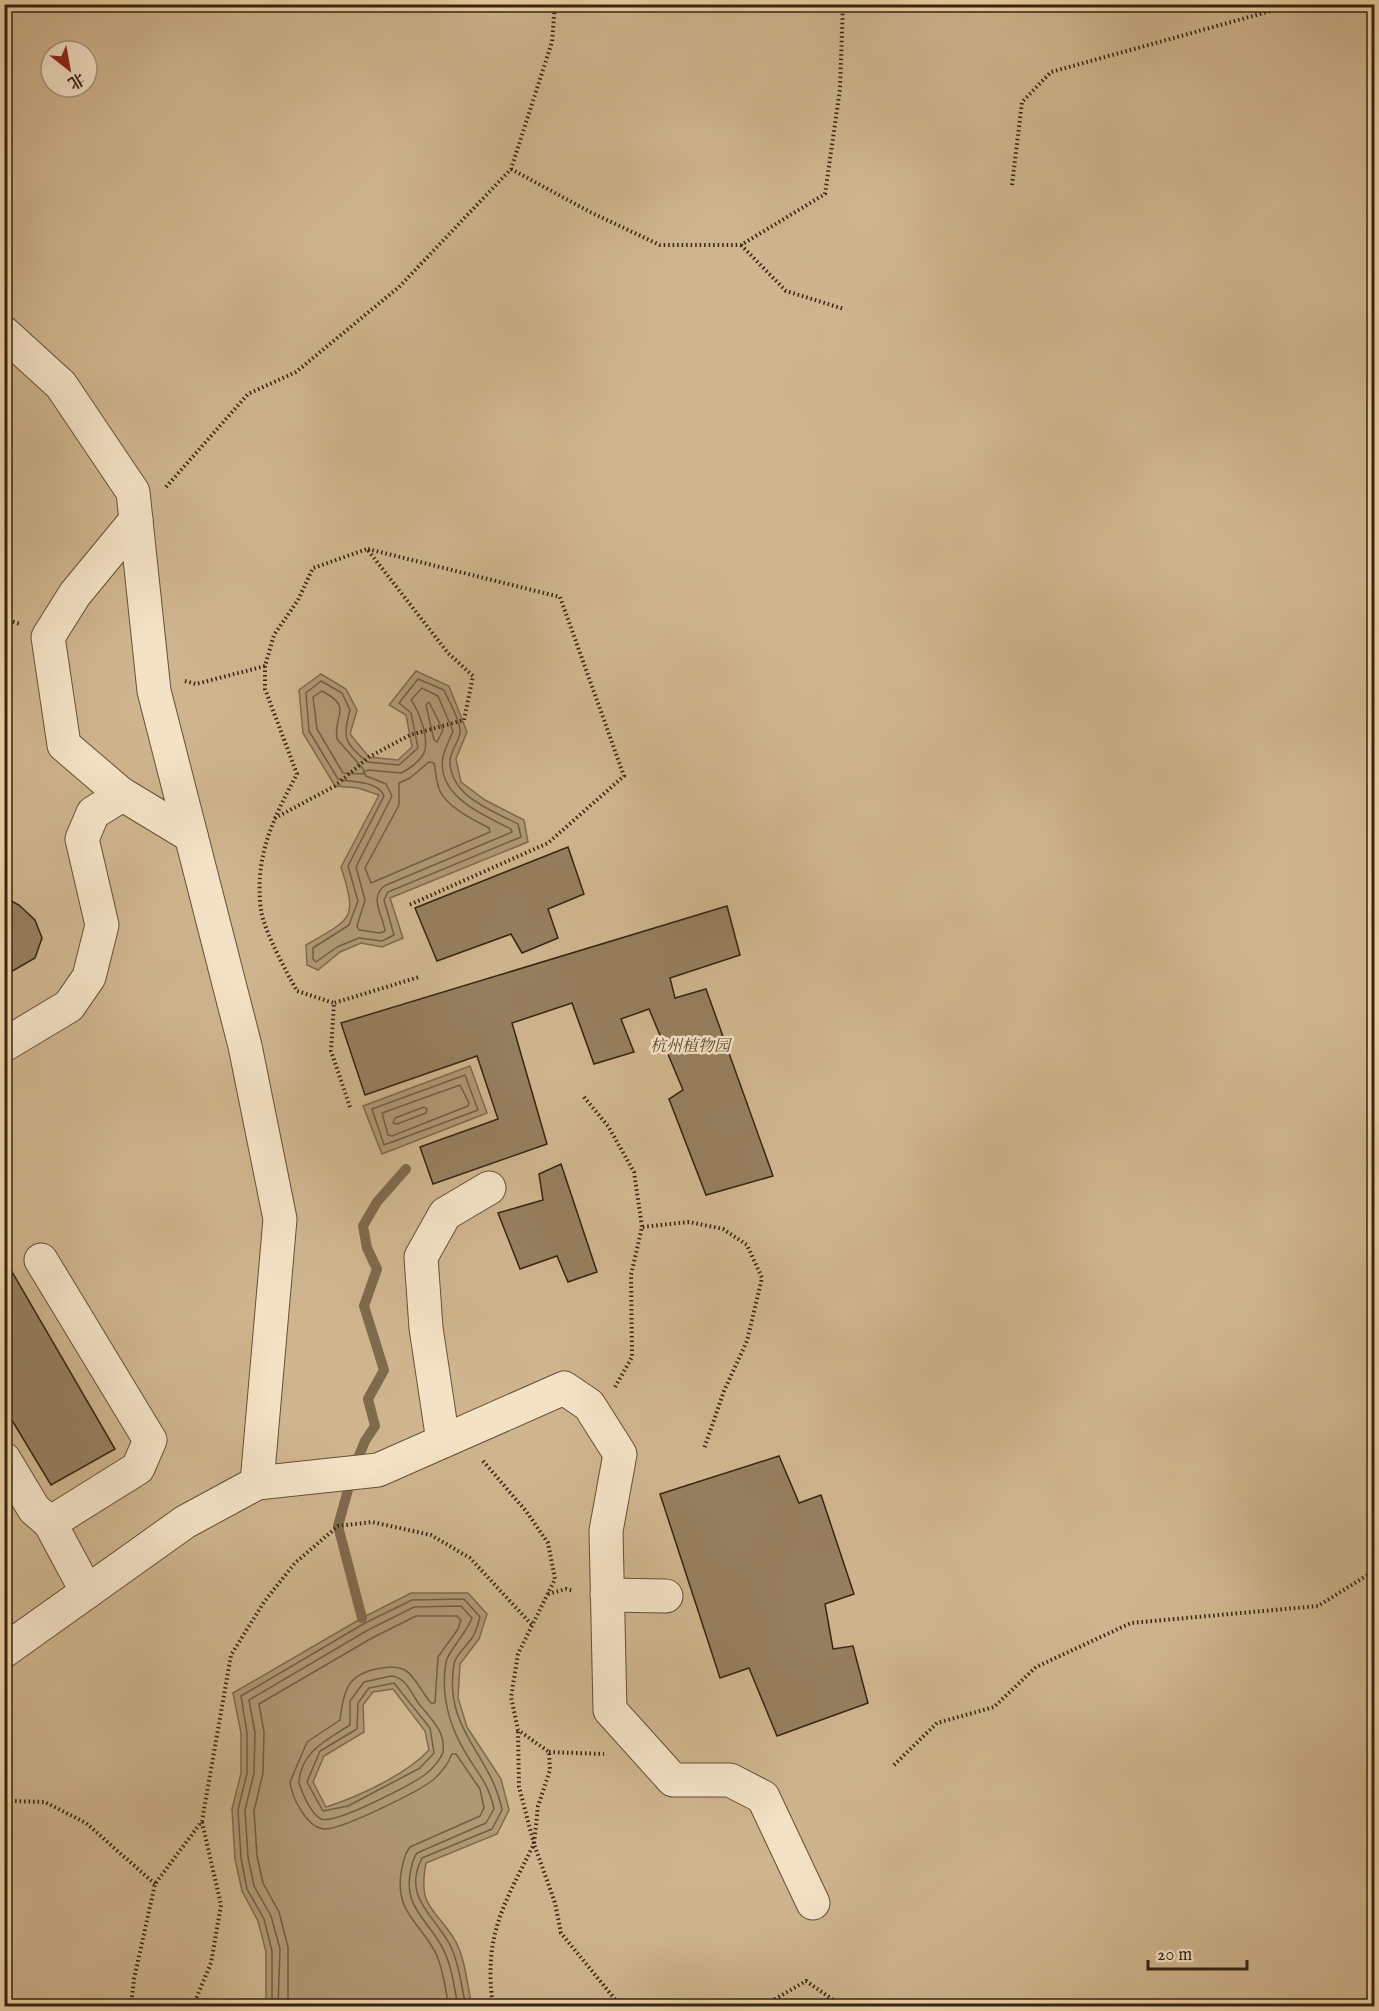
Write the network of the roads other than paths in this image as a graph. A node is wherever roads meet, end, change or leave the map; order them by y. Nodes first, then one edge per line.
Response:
1 (4, 333) edge
2 (136, 520) junction
3 (122, 795) junction
4 (191, 836) junction
5 (4, 1045) edge
6 (489, 1188) dead end
7 (41, 1260) dead end
8 (451, 1437) junction
9 (4, 1459) edge
10 (257, 1483) junction
11 (50, 1523) junction
12 (87, 1592) junction
13 (608, 1595) junction
14 (666, 1596) dead end
15 (4, 1651) edge
16 (813, 1903) dead end

1 - 2 lane
2 - 3 lane
2 - 4 lane
3 - 4 lane
3 - 5 lane
4 - 10 lane
6 - 8 lane
7 - 11 lane
8 - 10 lane
8 - 13 lane
9 - 11 lane
10 - 12 lane
11 - 12 lane
12 - 15 lane
13 - 14 lane
13 - 16 lane

